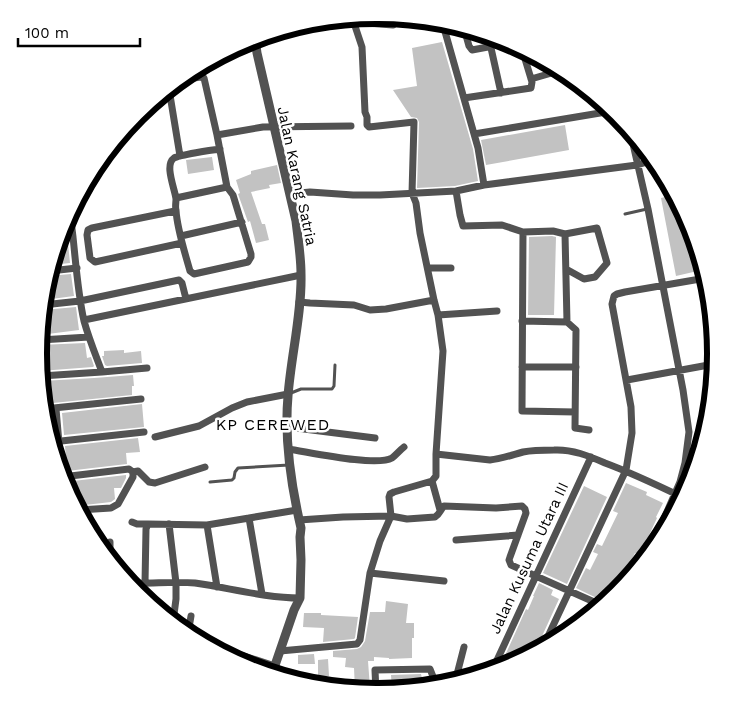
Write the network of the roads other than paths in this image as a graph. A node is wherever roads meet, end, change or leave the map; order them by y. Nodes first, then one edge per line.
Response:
1 (354, 24) edge
2 (385, 24) edge
3 (393, 25) dead end
4 (445, 31) edge
5 (466, 36) edge
6 (256, 47) edge
7 (525, 59) edge
8 (551, 73) edge
9 (196, 78) edge
10 (531, 79) junction
11 (501, 93) junction
12 (170, 97) edge
13 (464, 98) junction
14 (602, 113) edge
15 (351, 126) dead end
16 (273, 128) junction
17 (474, 134) junction
18 (217, 135) junction
19 (633, 146) edge
20 (220, 149) junction
21 (180, 156) junction
22 (646, 162) edge
23 (637, 165) junction
24 (484, 185) junction
25 (227, 187) junction
26 (456, 191) junction
27 (412, 193) junction
28 (290, 194) junction
29 (176, 198) junction
30 (648, 209) junction
31 (176, 211) junction
32 (625, 214) dead end
33 (242, 222) junction
34 (72, 228) edge
35 (523, 232) junction
36 (565, 234) junction
37 (69, 237) edge
38 (73, 237) junction
39 (182, 239) junction
40 (77, 268) junction
41 (428, 268) junction
42 (451, 268) dead end
43 (566, 269) junction
44 (58, 270) edge
45 (301, 275) junction
46 (698, 279) edge
47 (662, 285) junction
48 (186, 299) junction
49 (434, 300) junction
50 (80, 301) junction
51 (300, 302) junction
52 (51, 304) edge
53 (498, 311) dead end
54 (438, 315) junction
55 (84, 320) junction
56 (522, 321) junction
57 (566, 322) junction
58 (89, 337) junction
59 (48, 340) edge
60 (335, 365) dead end
61 (706, 365) edge
62 (576, 367) junction
63 (147, 368) dead end
64 (522, 368) junction
65 (678, 370) junction
66 (102, 372) junction
67 (48, 376) edge
68 (627, 380) junction
69 (288, 394) junction
70 (141, 399) dead end
71 (52, 409) edge
72 (56, 409) junction
73 (576, 412) junction
74 (55, 426) edge
75 (288, 427) junction
76 (589, 430) dead end
77 (144, 432) dead end
78 (155, 437) dead end
79 (375, 438) dead end
80 (59, 442) edge
81 (404, 447) dead end
82 (288, 449) junction
83 (436, 454) junction
84 (591, 457) junction
85 (290, 465) junction
86 (205, 466) dead end
87 (626, 470) junction
88 (133, 472) junction
89 (71, 476) edge
90 (683, 477) edge
91 (432, 481) junction
92 (210, 482) dead end
93 (675, 494) edge
94 (87, 509) edge
95 (440, 510) junction
96 (298, 515) junction
97 (391, 516) junction
98 (249, 518) junction
99 (132, 522) dead end
100 (148, 524) junction
101 (169, 524) junction
102 (207, 525) junction
103 (518, 535) junction
104 (456, 540) dead end
105 (110, 542) dead end
106 (110, 547) edge
107 (370, 573) junction
108 (536, 576) junction
109 (444, 581) dead end
110 (140, 583) edge
111 (145, 583) junction
112 (176, 583) junction
113 (217, 587) junction
114 (569, 592) junction
115 (262, 594) junction
116 (300, 598) junction
117 (593, 602) edge
118 (173, 613) edge
119 (192, 616) dead end
120 (190, 625) edge
121 (549, 635) edge
122 (464, 647) dead end
123 (280, 651) junction
124 (497, 660) edge
125 (274, 667) edge
126 (458, 673) edge
127 (434, 678) edge
128 (376, 683) edge

1 - 27 street
2 - 3 street
4 - 13 street
5 - 11 street
6 - 16 street, Jalan Karang Satria
7 - 10 street
8 - 10 street
9 - 18 street
10 - 11 street
11 - 13 street
12 - 21 street
13 - 17 street
14 - 17 street
15 - 16 street
16 - 18 street
16 - 28 street, Jalan Karang Satria
17 - 24 street
18 - 20 street
19 - 23 street
20 - 21 street
20 - 25 street
21 - 29 street
22 - 23 street
23 - 24 street
23 - 30 street
24 - 26 street
25 - 29 street
25 - 33 street
26 - 27 street
26 - 35 street
27 - 28 street
27 - 41 street
28 - 45 street, Jalan Karang Satria
29 - 31 street
30 - 32 lane
30 - 47 street
31 - 39 street
31 - 39 street
33 - 39 street
33 - 39 street
34 - 38 street
35 - 36 street
35 - 56 street
36 - 43 street
36 - 43 street
37 - 38 street
38 - 40 street
40 - 44 street
40 - 50 street
41 - 42 street
41 - 49 street
43 - 57 street
45 - 48 street
45 - 51 street, Jalan Karang Satria
46 - 47 street
47 - 65 street
47 - 68 street
48 - 50 street
48 - 55 street
49 - 51 street
49 - 54 street
50 - 52 street
50 - 55 street
51 - 69 street, Jalan Karang Satria
53 - 54 street
54 - 83 street
55 - 58 street
56 - 57 street
56 - 64 street
57 - 62 street
58 - 59 street
58 - 66 street
60 - 69 lane
61 - 65 street
62 - 64 street
62 - 73 street
63 - 66 street
64 - 73 street
65 - 68 street
65 - 90 street
66 - 67 street
68 - 87 street
69 - 75 street, Jalan Karang Satria
69 - 78 street
70 - 72 street
71 - 72 street
72 - 74 street
73 - 76 street
75 - 79 street
75 - 82 street, Jalan Karang Satria
77 - 80 street
81 - 82 street
82 - 85 street, Jalan Karang Satria
83 - 84 street
83 - 91 street
84 - 87 street
84 - 108 street, Jalan Kusuma Utara III
85 - 92 lane
85 - 96 street, Jalan Karang Satria
86 - 88 street
87 - 93 street
87 - 114 street
88 - 89 street
88 - 94 street
91 - 95 street
91 - 97 street
95 - 97 street
95 - 103 street
96 - 97 street
96 - 98 street
96 - 116 street, Jalan Karang Satria
97 - 107 street
98 - 102 street
98 - 115 street
99 - 100 street
100 - 101 street
100 - 111 street
101 - 102 street
101 - 112 street
102 - 113 street
103 - 104 street
103 - 108 street
105 - 106 street
107 - 109 street
107 - 123 street
108 - 114 street
108 - 124 street, Jalan Kusuma Utara III
110 - 111 street
111 - 112 street
112 - 113 street
112 - 118 street
113 - 115 street
114 - 117 street
114 - 121 street
115 - 116 street
116 - 123 street, Jalan Karang Satria
119 - 120 street
122 - 126 street
123 - 125 street, Jalan Karang Satria
127 - 128 street

